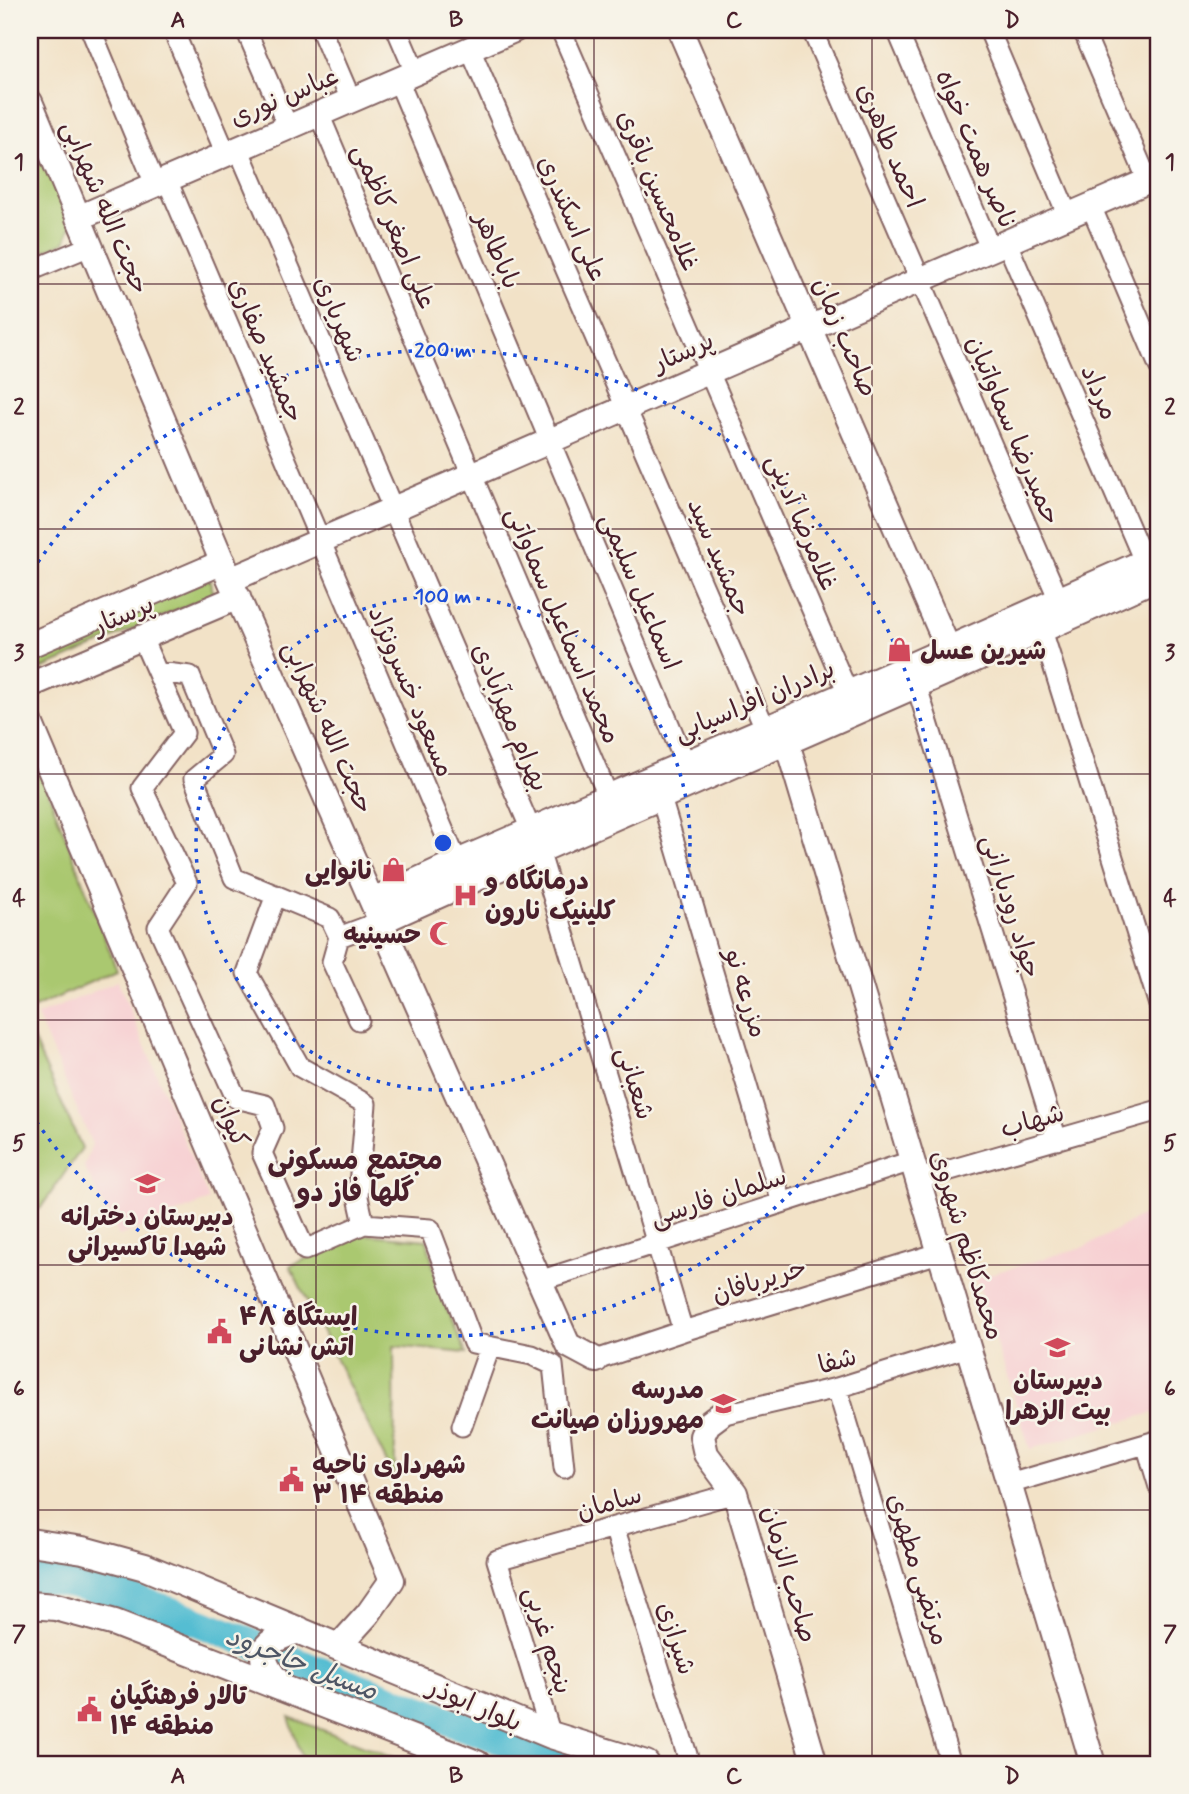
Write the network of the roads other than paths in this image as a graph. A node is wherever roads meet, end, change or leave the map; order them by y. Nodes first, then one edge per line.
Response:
1 (91, 30) edge
2 (173, 30) edge
3 (246, 30) edge
4 (321, 30) edge
5 (397, 30) edge
6 (514, 30) edge
7 (561, 30) edge
8 (680, 30) edge
9 (813, 30) edge
10 (897, 30) edge
11 (989, 30) edge
12 (1083, 30) edge
13 (476, 41) edge
14 (406, 76) junction
15 (351, 100) junction
16 (30, 102) edge
17 (319, 114) junction
18 (288, 127) junction
19 (232, 151) junction
20 (1154, 179) edge
21 (161, 182) junction
22 (1080, 211) junction
23 (78, 218) junction
24 (90, 246) junction
25 (999, 246) junction
26 (30, 271) edge
27 (920, 280) junction
28 (810, 328) junction
29 (1159, 366) edge
30 (709, 372) junction
31 (627, 408) junction
32 (550, 441) junction
33 (472, 475) junction
34 (393, 509) junction
35 (319, 541) junction
36 (1154, 564) edge
37 (231, 580) junction
38 (1059, 600) junction
39 (1042, 631) junction
40 (142, 638) junction
41 (30, 645) edge
42 (953, 658) junction
43 (158, 672) junction
44 (30, 685) edge
45 (917, 687) junction
46 (848, 693) junction
47 (30, 722) edge
48 (765, 728) junction
49 (787, 743) junction
50 (685, 762) junction
51 (608, 796) junction
52 (661, 798) junction
53 (535, 840) junction
54 (457, 862) junction
55 (276, 895) junction
56 (378, 911) junction
57 (339, 937) junction
58 (1159, 1005) edge
59 (359, 1020) dead end
60 (1159, 1110) edge
61 (1057, 1140) junction
62 (916, 1170) junction
63 (782, 1203) junction
64 (364, 1224) junction
65 (657, 1243) junction
66 (940, 1253) junction
67 (540, 1280) junction
68 (683, 1331) junction
69 (490, 1347) junction
70 (968, 1347) junction
71 (596, 1360) joint
72 (837, 1388) junction
73 (720, 1415) joint
74 (462, 1426) dead end
75 (1153, 1442) edge
76 (564, 1468) dead end
77 (1009, 1485) junction
78 (1159, 1487) edge
79 (735, 1493) junction
80 (614, 1527) junction
81 (30, 1542) edge
82 (497, 1560) joint
83 (30, 1605) edge
84 (250, 1609) junction
85 (299, 1630) junction
86 (338, 1647) junction
87 (221, 1663) junction
88 (281, 1686) junction
89 (551, 1735) junction
90 (477, 1764) edge
91 (646, 1764) edge
92 (690, 1764) edge
93 (815, 1764) edge
94 (951, 1764) edge
95 (1093, 1764) edge

1 - 21 street, جمشید صفاری
2 - 19 street, شهریاری
3 - 18 street
4 - 15 street
5 - 14 street, باباطاهر
6 - 13 street, عباس نوری
7 - 30 street, غلامحسین باقری
8 - 28 street, صاحب زمان
9 - 27 street, احمد طاهری
10 - 25 street, ناصر همت خواه
11 - 22 street
12 - 20 street
13 - 14 street, عباس نوری
13 - 31 street, علی اسکندری
14 - 15 street, عباس نوری
14 - 32 street, باباطاهر
15 - 17 street, عباس نوری
16 - 23 street, حجت الله شهرابی
17 - 18 street, عباس نوری
17 - 33 street, علی اصغر کاظمی
18 - 19 street, عباس نوری
19 - 21 street, عباس نوری
19 - 34 street, شهریاری
20 - 22 street, پرستار
21 - 23 street, عباس نوری
21 - 35 street, جمشید صفاری
22 - 25 street, پرستار
22 - 29 street
23 - 24 street, حجت الله شهرابی
24 - 26 street
24 - 37 street, حجت الله شهرابی
25 - 27 street, پرستار
25 - 36 street, مرداد
27 - 28 street, پرستار
27 - 38 street, حمیدرضا سماواتیان
28 - 30 street, پرستار
28 - 42 street, صاحب زمان
30 - 31 street, پرستار
30 - 46 street, غلامرضا آدینی
31 - 32 street, پرستار
31 - 48 street, جمشید سید
32 - 33 street, پرستار
32 - 50 street, اسماعیل سلیمی
33 - 34 street, پرستار
33 - 51 street, محمد اسماعیل سماواتی
34 - 35 street, پرستار
34 - 53 street, بهرام مهرآبادی
35 - 37 street, پرستار
35 - 54 street, مسعود خسرونژاد
36 - 38 street, برادران افراسیابی
36 - 39 street, برادران افراسیابی
37 - 40 street, پرستار
37 - 41 street, پرستار
37 - 56 street, حجت الله شهرابی
38 - 42 street, برادران افراسیابی
39 - 42 street, برادران افراسیابی
39 - 58 street
40 - 43 street
40 - 44 street, پرستار
42 - 45 street, برادران افراسیابی
42 - 46 street, برادران افراسیابی
43 - 55 street
43 - 64 street
45 - 49 street, برادران افراسیابی
45 - 61 street, جواد رودبارانی
46 - 48 street, برادران افراسیابی
47 - 86 street, کیوان
48 - 50 street, برادران افراسیابی
49 - 52 street, برادران افراسیابی
49 - 62 street, محمدکاظم شهروی
50 - 51 street, برادران افراسیابی
51 - 53 street, برادران افراسیابی
52 - 53 street, برادران افراسیابی
52 - 63 street, مزرعه نو
53 - 54 street, برادران افراسیابی
53 - 56 street, برادران افراسیابی
53 - 65 street, شعبانی
54 - 56 street, برادران افراسیابی
55 - 57 street
55 - 64 street
56 - 57 street
56 - 67 street, حجت الله شهرابی
57 - 59 street
60 - 61 street, شهاب
61 - 62 street, شهاب
62 - 63 street, سلمان فارسی
62 - 66 street, محمدکاظم شهروی
63 - 65 street, سلمان فارسی
64 - 69 street
65 - 67 street, سلمان فارسی
65 - 68 street, شعبانی
66 - 68 street, حریربافان
66 - 70 street, محمدکاظم شهروی
67 - 71 street, حجت الله شهرابی
68 - 71 street, حریربافان
69 - 74 street
69 - 76 street
70 - 72 street, شفا
70 - 77 street, محمدکاظم شهروی
72 - 73 street, شفا
72 - 94 street, مرتضی مطهری
73 - 79 street, صاحب الزمان
75 - 77 street
75 - 78 street
77 - 95 street, محمدکاظم شهروی
79 - 80 street, سامان
79 - 93 street, صاحب الزمان
80 - 82 street, سامان
80 - 92 street, شیرازی
81 - 84 main road, بلوار ابوذر
82 - 89 street, پنجم غربی
83 - 87 main road, بلوار ابوذر
84 - 85 main road, بلوار ابوذر
84 - 87 main road
85 - 86 main road, بلوار ابوذر
85 - 88 main road
86 - 89 main road, بلوار ابوذر
87 - 88 main road, بلوار ابوذر
88 - 90 main road, بلوار ابوذر
89 - 91 main road, بلوار ابوذر

